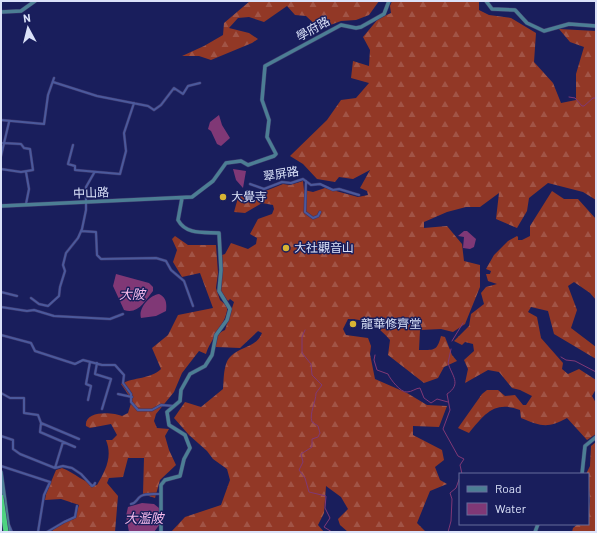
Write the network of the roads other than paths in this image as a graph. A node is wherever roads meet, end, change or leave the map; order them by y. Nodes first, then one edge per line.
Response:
1 (35, 1) edge
2 (389, 1) edge
3 (486, 1) edge
4 (1, 12) edge
5 (596, 26) edge
6 (54, 78) dead end
7 (53, 82) junction
8 (200, 83) dead end
9 (134, 103) junction
10 (1, 120) edge
11 (9, 122) junction
12 (3, 143) junction
13 (73, 145) dead end
14 (1, 156) edge
15 (248, 165) joint
16 (1, 169) edge
17 (26, 172) junction
18 (94, 173) junction
19 (306, 181) junction
20 (250, 184) dead end
21 (359, 195) dead end
22 (182, 198) junction
23 (175, 199) junction
24 (86, 203) junction
25 (26, 205) junction
26 (1, 206) edge
27 (180, 207) junction
28 (320, 212) dead end
29 (81, 231) junction
30 (1, 292) edge
31 (17, 296) dead end
32 (30, 298) dead end
33 (193, 306) dead end
34 (1, 307) edge
35 (123, 314) dead end
36 (1, 335) edge
37 (90, 362) junction
38 (97, 363) junction
39 (1, 393) edge
40 (118, 394) dead end
41 (132, 397) junction
42 (88, 400) dead end
43 (174, 406) junction
44 (102, 409) dead end
45 (41, 423) junction
46 (1, 436) edge
47 (596, 437) edge
48 (79, 439) dead end
49 (63, 442) junction
50 (75, 447) dead end
51 (1, 466) edge
52 (55, 468) junction
53 (1, 472) edge
54 (582, 473) edge
55 (95, 483) dead end
56 (160, 494) junction
57 (1, 497) edge
58 (131, 504) dead end
59 (77, 506) dead end
60 (1, 520) edge
61 (8, 525) junction
62 (5, 532) edge
63 (10, 532) edge
64 (38, 532) edge
65 (47, 532) edge
66 (161, 532) edge

1 - 4 main road
2 - 15 main road, 學府路
3 - 5 main road
6 - 7 street
7 - 9 street
7 - 11 street
8 - 9 street
9 - 18 street
10 - 11 street
11 - 12 street
12 - 14 street
12 - 17 street
13 - 18 street
15 - 22 main road, 翠屏路
16 - 17 street
17 - 25 street
18 - 24 street
19 - 20 street, 翠屏路
19 - 21 street, 翠屏路
19 - 28 street
22 - 23 main road, 中山路
22 - 27 main road
23 - 24 main road, 中山路
23 - 27 main road
24 - 25 main road, 中山路
24 - 29 street
25 - 26 main road, 中山路
27 - 43 main road
29 - 32 street
29 - 33 street
30 - 31 street
34 - 35 street
36 - 37 street
37 - 38 street
37 - 42 street
38 - 41 street
38 - 44 street
39 - 45 street
40 - 41 street
41 - 43 street
43 - 56 main road
45 - 48 street
45 - 49 street
46 - 52 street
47 - 54 main road
49 - 50 street
49 - 52 street
51 - 64 street
52 - 55 street
53 - 61 main road
56 - 58 street
56 - 66 main road
57 - 62 highway, bridge
59 - 65 street
60 - 61 street
60 - 62 highway, bridge
61 - 63 main road

